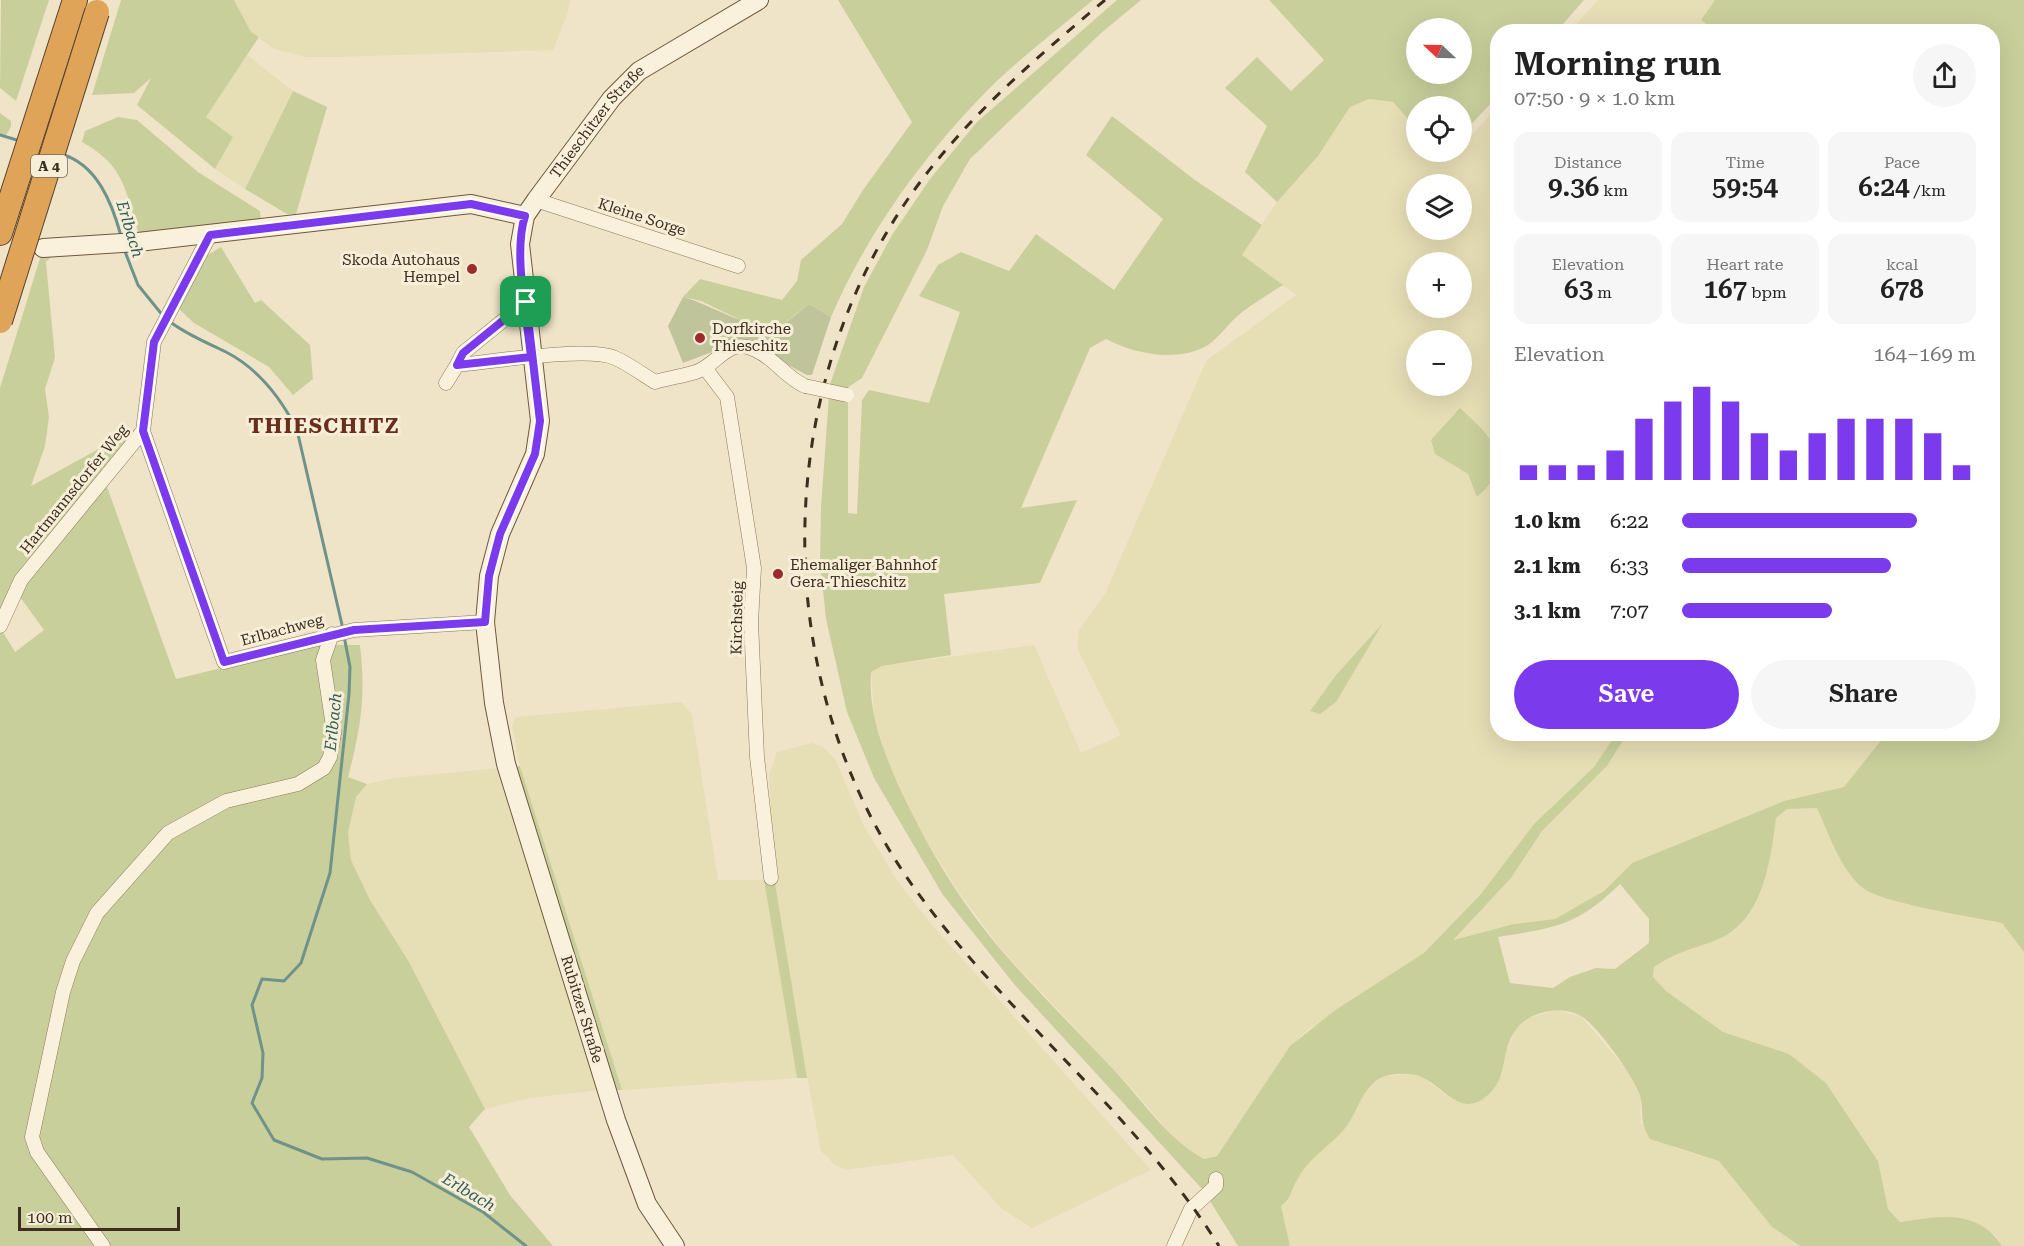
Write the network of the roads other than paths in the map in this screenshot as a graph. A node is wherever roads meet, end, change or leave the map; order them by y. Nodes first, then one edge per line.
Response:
1 (759, 0) edge
2 (74, 2) edge
3 (99, 6) edge
4 (536, 200) junction
5 (525, 216) junction
6 (0, 233) edge
7 (210, 235) junction
8 (43, 248) dead end
9 (738, 266) dead end
10 (526, 302) junction
11 (0, 321) edge
12 (531, 357) junction
13 (457, 365) junction
14 (705, 368) junction
15 (446, 383) dead end
16 (847, 395) dead end
17 (143, 431) junction
18 (485, 622) junction
19 (0, 626) edge
20 (336, 633) junction
21 (506, 764) joint
22 (771, 878) dead end
23 (1216, 1179) dead end
24 (103, 1246) edge
25 (675, 1246) edge
26 (1174, 1246) edge

1 - 4 main road, Thieschitzer Straße
2 - 6 highway, A 4
3 - 11 highway, A 4, bridge
4 - 5 main road, Thieschitzer Straße
4 - 9 street, Kleine Sorge
5 - 7 main road
5 - 10 main road, Thieschitzer Straße
7 - 8 main road
7 - 17 street, Hartmannsdorfer Weg
10 - 12 main road, Thieschitzer Straße
10 - 13 street
12 - 13 street
12 - 14 street
12 - 18 main road, Thieschitzer Straße
13 - 15 street
14 - 16 street, bridge
14 - 22 street, Kirchsteig
17 - 19 street, Hartmannsdorfer Weg
17 - 20 street, Erlbachweg
18 - 20 street, Erlbachweg
18 - 21 main road, Thieschitzer Straße
20 - 24 street
21 - 25 main road, Rubitzer Straße
23 - 26 street

